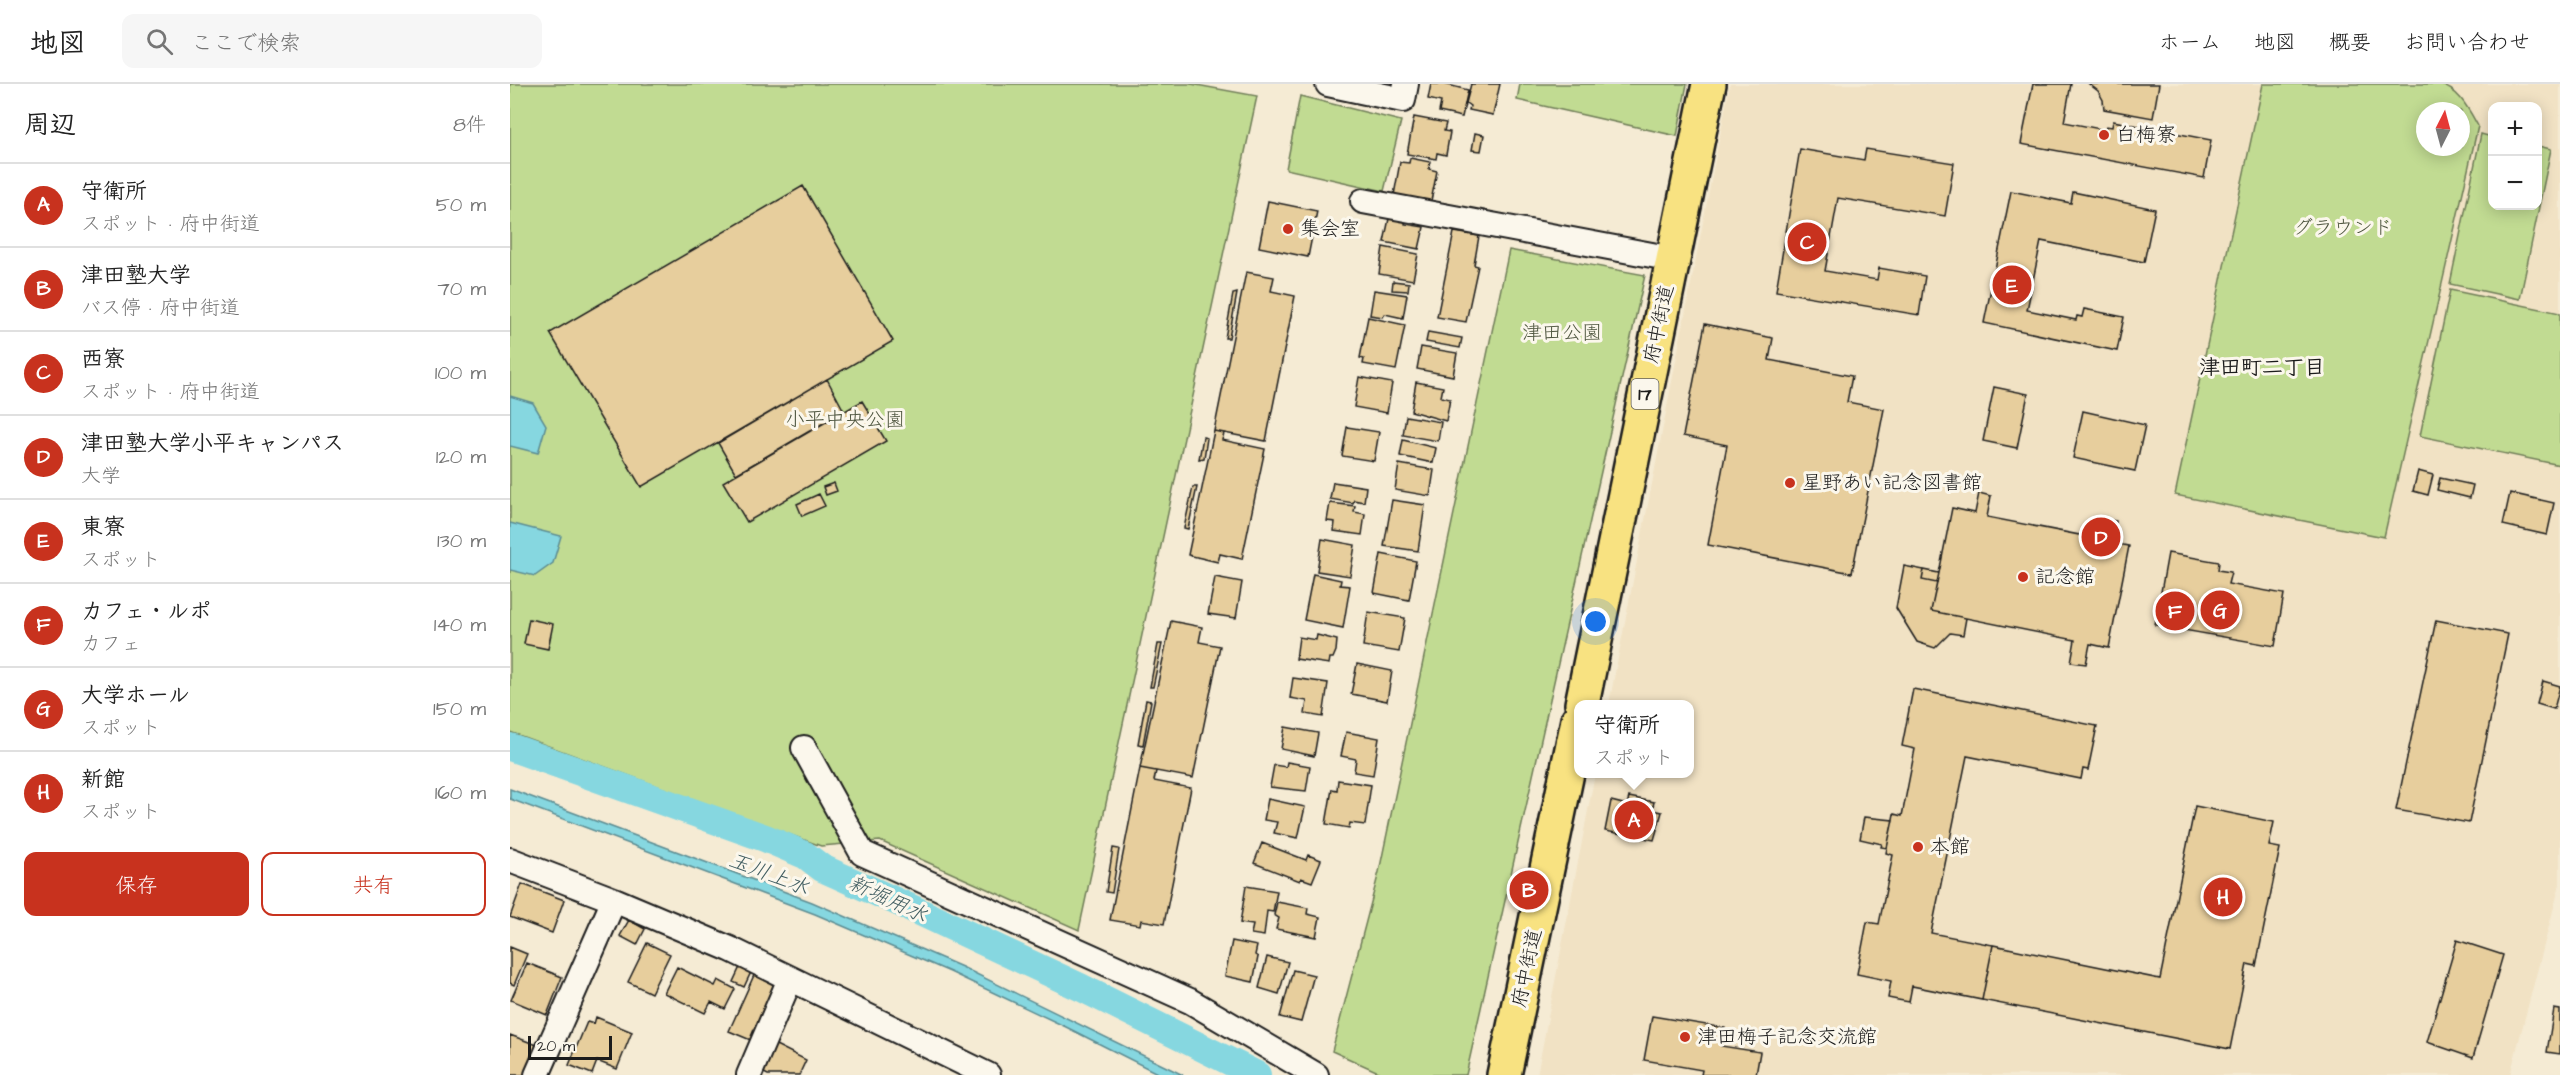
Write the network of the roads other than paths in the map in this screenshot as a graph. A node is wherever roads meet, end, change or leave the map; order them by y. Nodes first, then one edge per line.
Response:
1 (1328, 84) edge
2 (1406, 84) edge
3 (1709, 84) edge
4 (1363, 201) dead end
5 (1672, 259) junction
6 (1583, 700) edge
7 (1574, 739) edge
8 (804, 748) dead end
9 (510, 860) edge
10 (614, 900) junction
11 (790, 979) junction
12 (537, 1075) edge
13 (749, 1075) edge
14 (988, 1075) edge
15 (1316, 1075) edge
16 (1504, 1075) edge

1 - 2 street
3 - 5 main road, 府中街道 / 17
4 - 5 street
5 - 6 main road, 府中街道 / 17
7 - 16 main road, 府中街道
8 - 15 street
9 - 10 street
10 - 11 street
10 - 12 street
11 - 13 street
11 - 14 street

